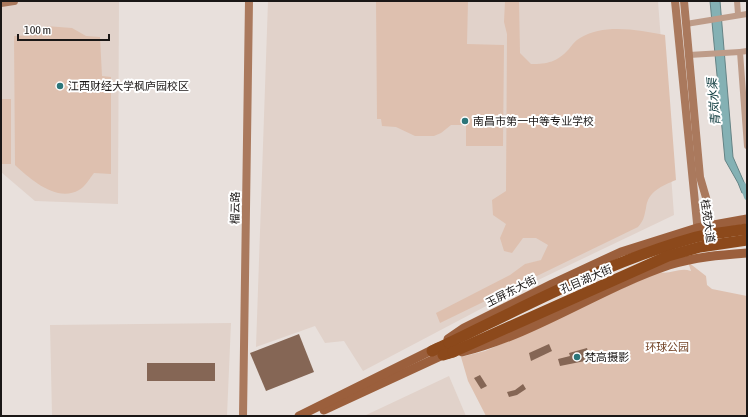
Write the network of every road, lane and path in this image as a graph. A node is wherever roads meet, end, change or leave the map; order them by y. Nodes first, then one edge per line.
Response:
1 (14, 1) edge
2 (244, 1) edge
3 (249, 1) edge
4 (675, 1) edge
5 (684, 1) edge
6 (737, 1) edge
7 (1, 3) edge
8 (738, 14) junction
9 (747, 14) edge
10 (686, 24) junction
11 (744, 52) edge
12 (689, 55) junction
13 (747, 146) edge
14 (747, 219) edge
15 (709, 225) junction
16 (697, 228) junction
17 (747, 229) edge
18 (747, 240) edge
19 (747, 253) edge
20 (702, 257) junction
21 (449, 350) junction
22 (432, 351) junction
23 (239, 416) edge
24 (243, 416) edge
25 (299, 416) edge
26 (312, 416) edge

1 - 7 street
2 - 23 street, 榴云路
3 - 24 street, 榴云路
4 - 16 street, 桂苑大道
5 - 10 street, 桂苑大道
6 - 8 street
8 - 9 street
8 - 10 street
10 - 12 street, 桂苑大道
11 - 12 street
11 - 13 street
12 - 15 street, 桂苑大道
14 - 15 main road, 玉屏东大街
15 - 16 main road, 玉屏东大街
15 - 20 street, 桂苑大道
16 - 20 street, 桂苑大道
16 - 22 main road, 玉屏东大街
17 - 21 highway, 孔目湖大街, bridge
18 - 21 highway, 孔目湖大街, bridge
19 - 20 main road
20 - 21 main road
21 - 22 highway, 孔目湖大街
21 - 26 main road
22 - 25 main road, 玉屏东大街

